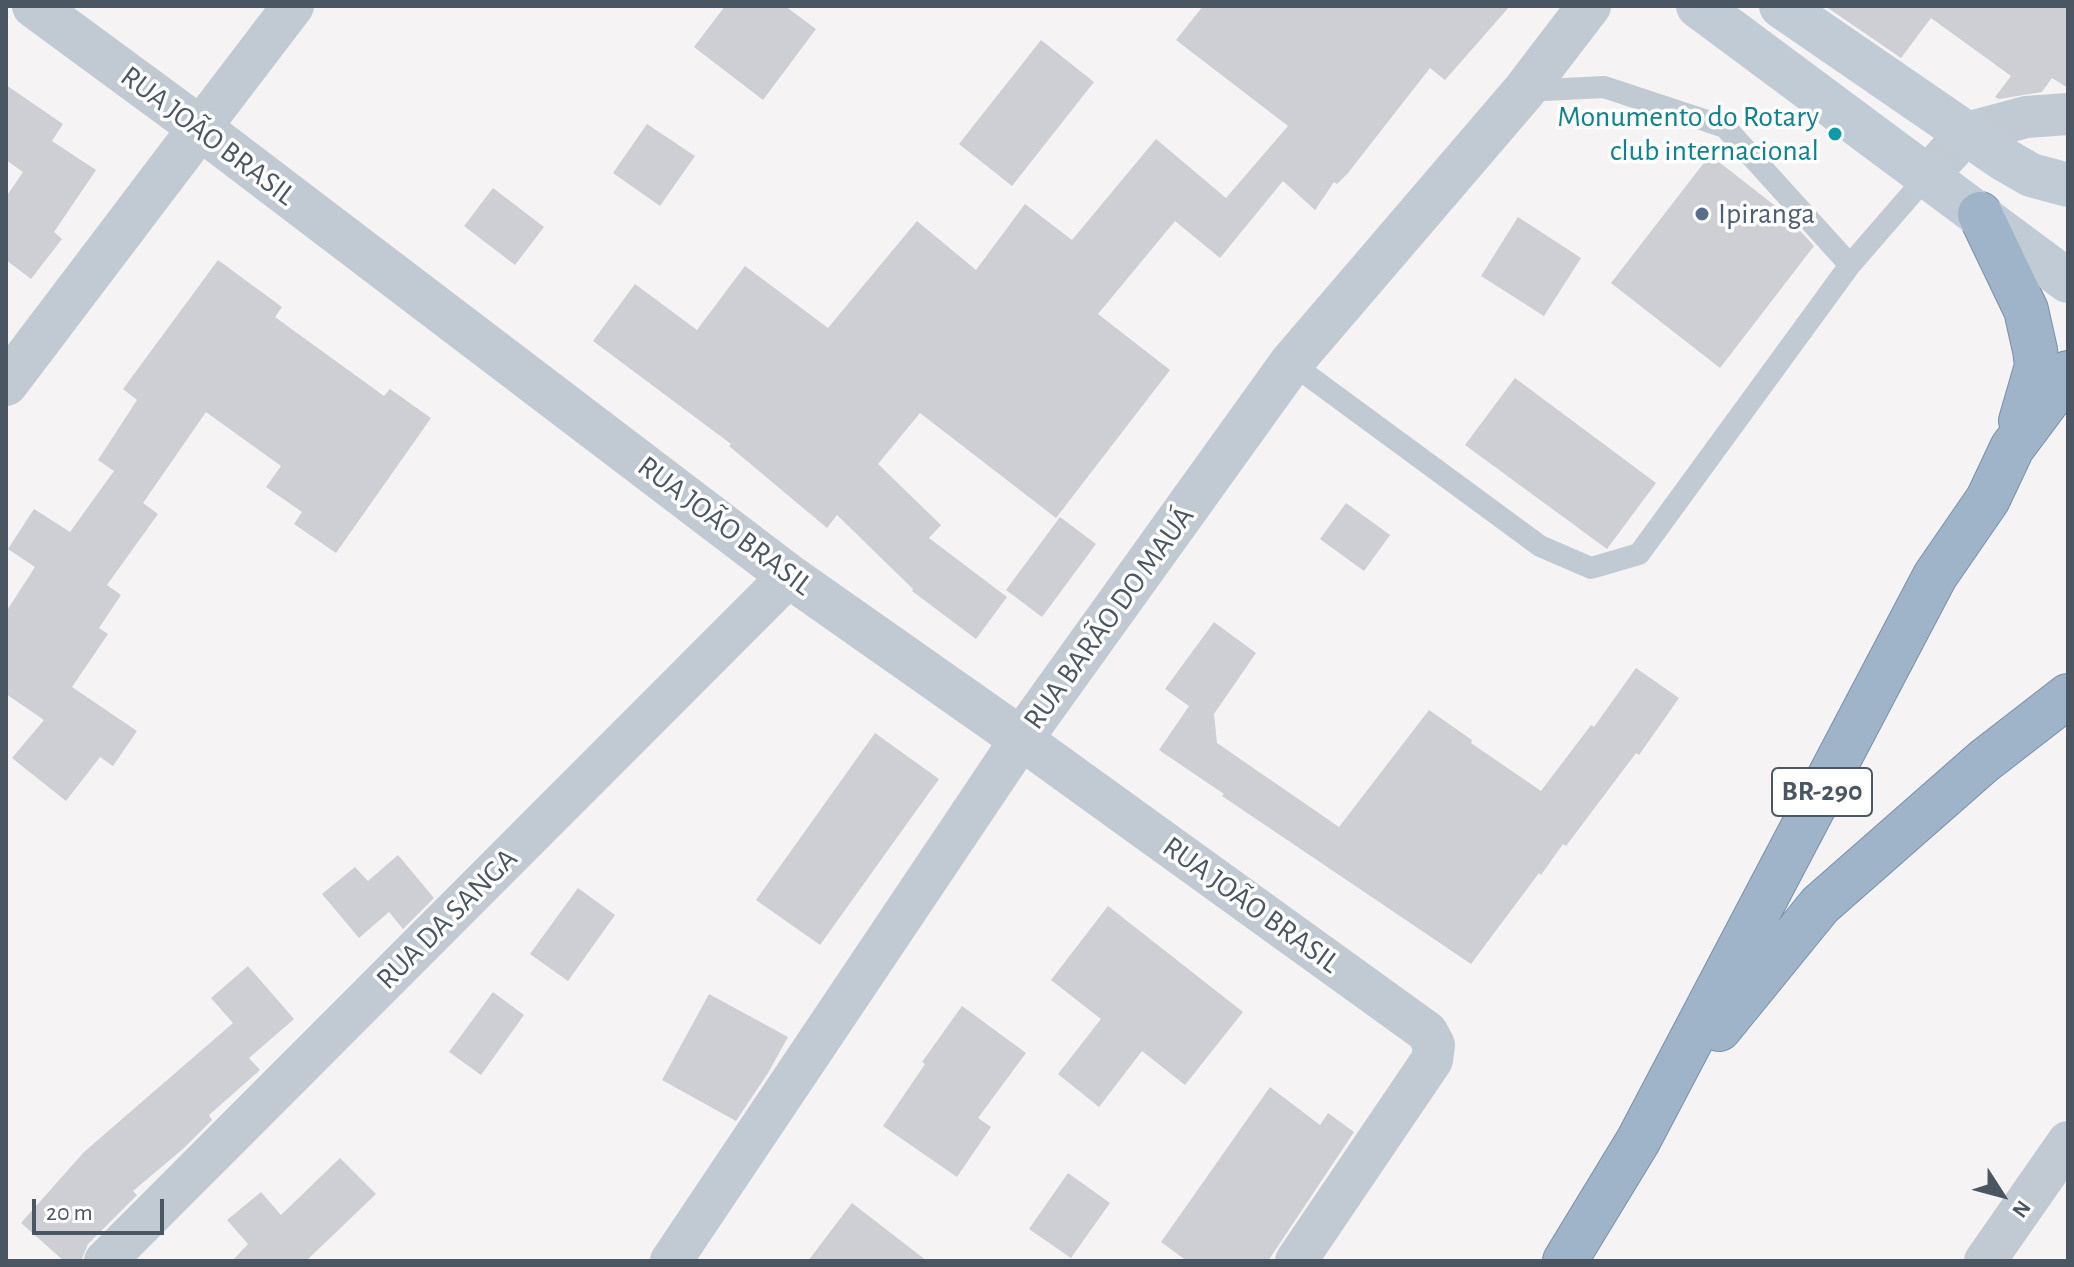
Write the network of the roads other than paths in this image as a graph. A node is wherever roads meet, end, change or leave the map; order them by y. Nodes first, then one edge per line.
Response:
1 (34, 6) edge
2 (293, 6) edge
3 (1589, 6) edge
4 (1698, 6) edge
5 (1781, 6) edge
6 (1524, 91) junction
7 (2068, 114) edge
8 (200, 128) junction
9 (1967, 133) junction
10 (1928, 175) junction
11 (2068, 185) edge
12 (1980, 214) junction
13 (1850, 265) junction
14 (2068, 281) edge
15 (1291, 363) junction
16 (2068, 373) edge
17 (6, 384) edge
18 (2012, 448) junction
19 (789, 576) junction
20 (2068, 696) edge
21 (1021, 739) junction
22 (1638, 1141) junction
23 (2068, 1142) edge
24 (105, 1261) edge
25 (671, 1261) edge
26 (1296, 1261) edge
27 (1565, 1261) edge
28 (1985, 1261) edge

1 - 8 street, RUA JOÃO BRASIL
2 - 8 street
3 - 6 street, RUA BARÃO DO MAUÁ
4 - 10 main road
5 - 9 main road
6 - 13 lane
6 - 15 street, RUA BARÃO DO MAUÁ
7 - 9 street
8 - 17 street
8 - 19 street, RUA JOÃO BRASIL
9 - 10 street
9 - 11 main road
10 - 12 main road
10 - 13 lane
12 - 14 main road
12 - 18 highway
13 - 15 lane
15 - 21 street, RUA BARÃO DO MAUÁ
16 - 18 highway, BR-290
18 - 22 highway, BR-290
19 - 21 street, RUA JOÃO BRASIL
19 - 24 street, RUA DA SANGA
20 - 22 highway, BR-290
21 - 25 street, RUA BARÃO DO MAUÁ
21 - 26 street, RUA JOÃO BRASIL
22 - 27 highway, BR-290
23 - 28 street

